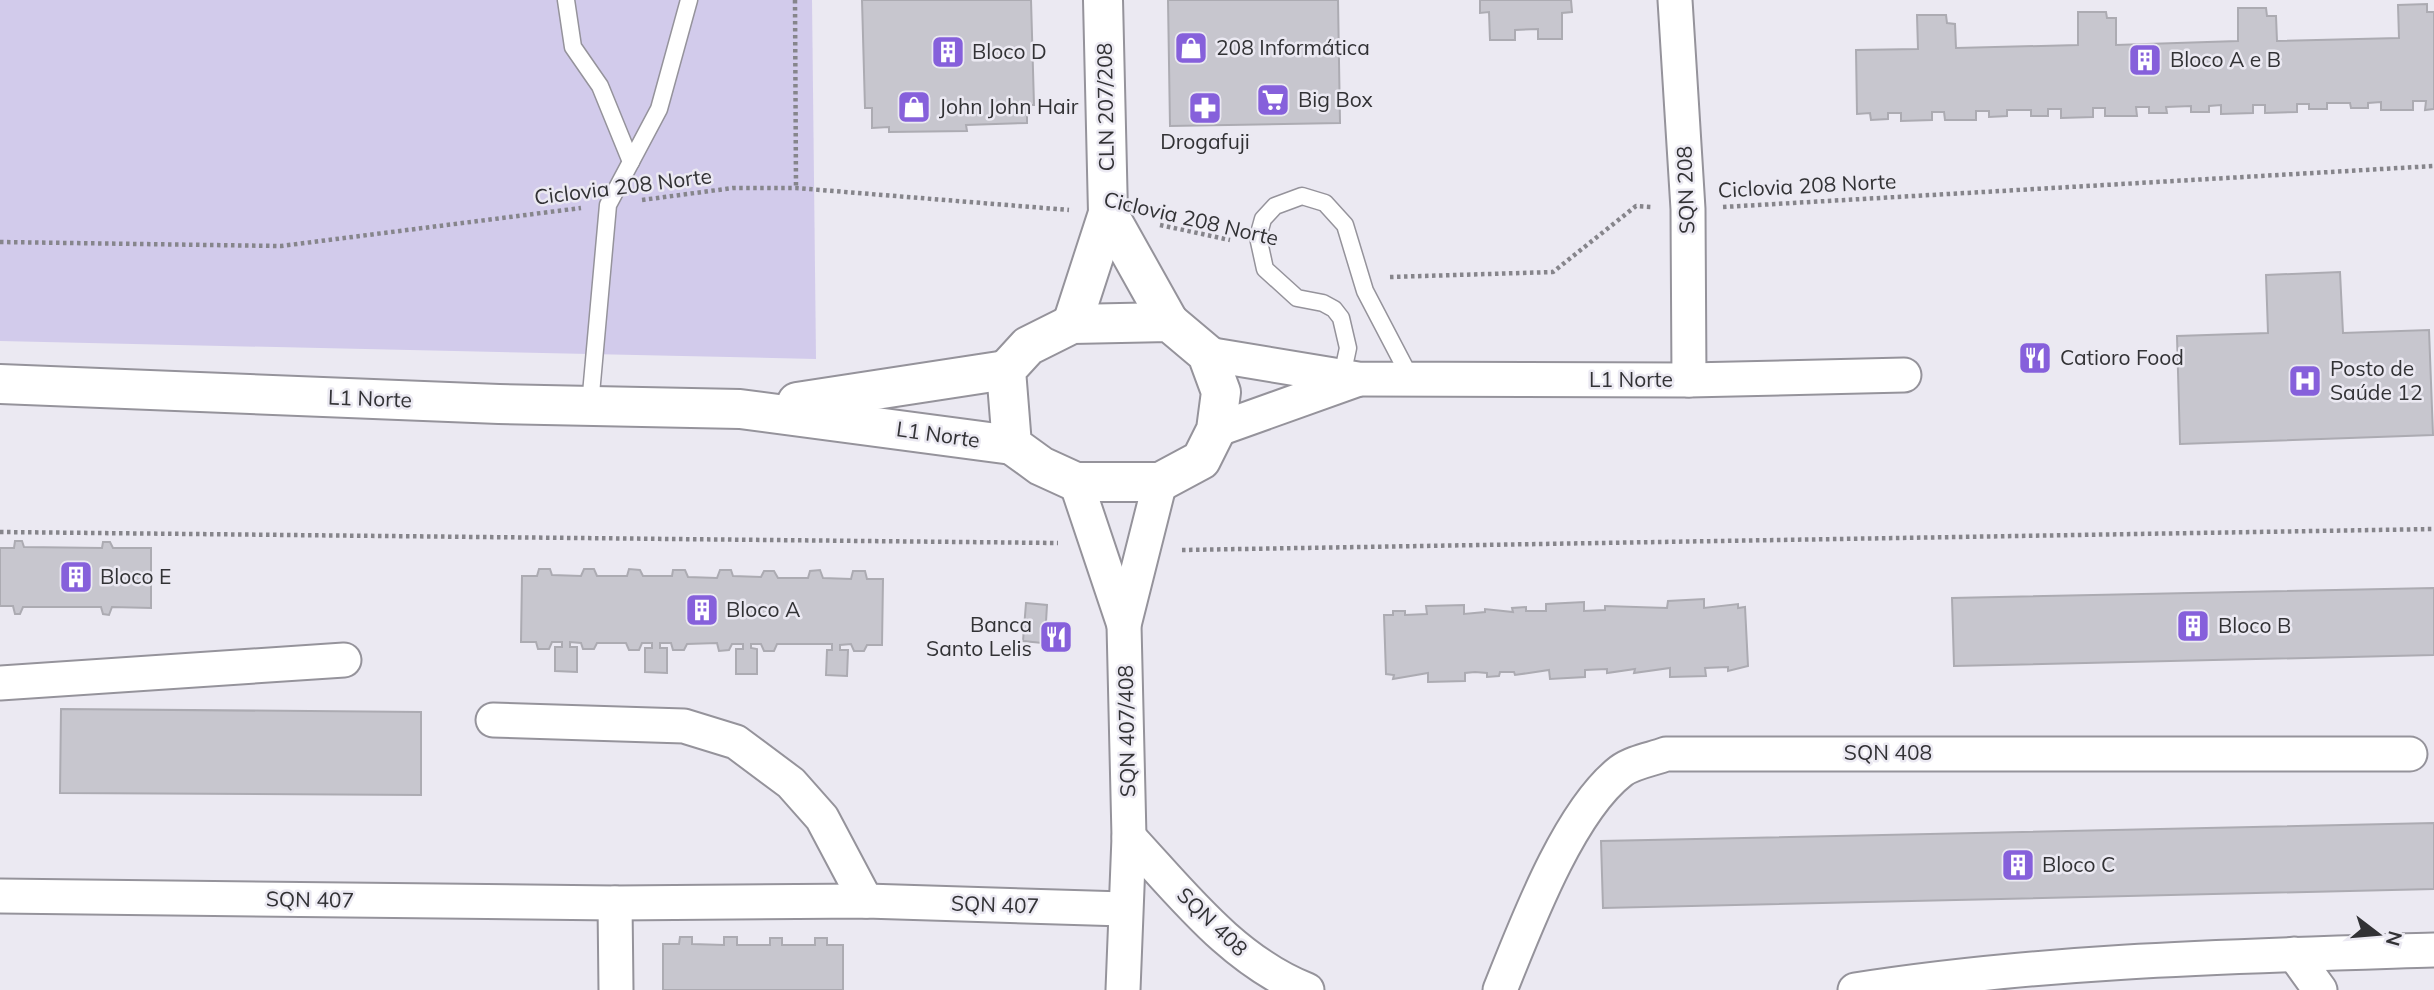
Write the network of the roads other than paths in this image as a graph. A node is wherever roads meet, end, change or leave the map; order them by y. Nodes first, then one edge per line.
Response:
1 (566, 0) edge
2 (689, 0) edge
3 (1103, 0) edge
4 (1675, 0) edge
5 (631, 162) junction
6 (1108, 213) junction
7 (1169, 323) junction
8 (1072, 324) junction
9 (1207, 354) junction
10 (1006, 370) junction
11 (1904, 375) dead end
12 (1350, 377) junction
13 (1411, 379) junction
14 (1689, 380) junction
15 (0, 384) edge
16 (590, 405) junction
17 (740, 409) junction
18 (1216, 430) junction
19 (1012, 445) junction
20 (1076, 482) junction
21 (1160, 482) junction
22 (1124, 625) junction
23 (344, 660) dead end
24 (0, 683) edge
25 (493, 720) dead end
26 (2410, 754) dead end
27 (1129, 837) junction
28 (1, 892) edge
29 (866, 901) junction
30 (615, 903) junction
31 (1124, 909) junction
32 (2434, 950) edge
33 (2294, 954) junction
34 (620, 985) edge
35 (1123, 990) edge
36 (1307, 990) edge
37 (1500, 990) edge
38 (1855, 990) edge
39 (2320, 990) edge

1 - 5 lane
2 - 5 lane
3 - 6 street, CLN 207/208
4 - 14 street, SQN 208
5 - 16 lane
6 - 7 street, CLN 207/208
6 - 8 street, CLN 207/208
7 - 8 street
7 - 9 street
8 - 10 street
9 - 12 street, L1 Norte
9 - 18 street
10 - 17 street, L1 Norte
10 - 19 street
11 - 14 street, L1 Norte
12 - 13 street, L1 Norte
12 - 13 lane
12 - 18 street, L1 Norte
13 - 14 street, L1 Norte
15 - 16 street, L1 Norte
16 - 17 street, L1 Norte
17 - 19 street, L1 Norte
18 - 21 street
19 - 20 street
20 - 21 street
20 - 22 street, SQN 407/408
21 - 22 street, SQN 407/408
22 - 27 street, SQN 407/408
23 - 24 street
25 - 29 street
26 - 37 street, SQN 408
27 - 31 street
27 - 36 street, SQN 408
28 - 30 street, SQN 407
29 - 30 street, SQN 407
29 - 31 street, SQN 407
30 - 34 street
31 - 35 street
32 - 33 street
33 - 38 street
33 - 39 street

